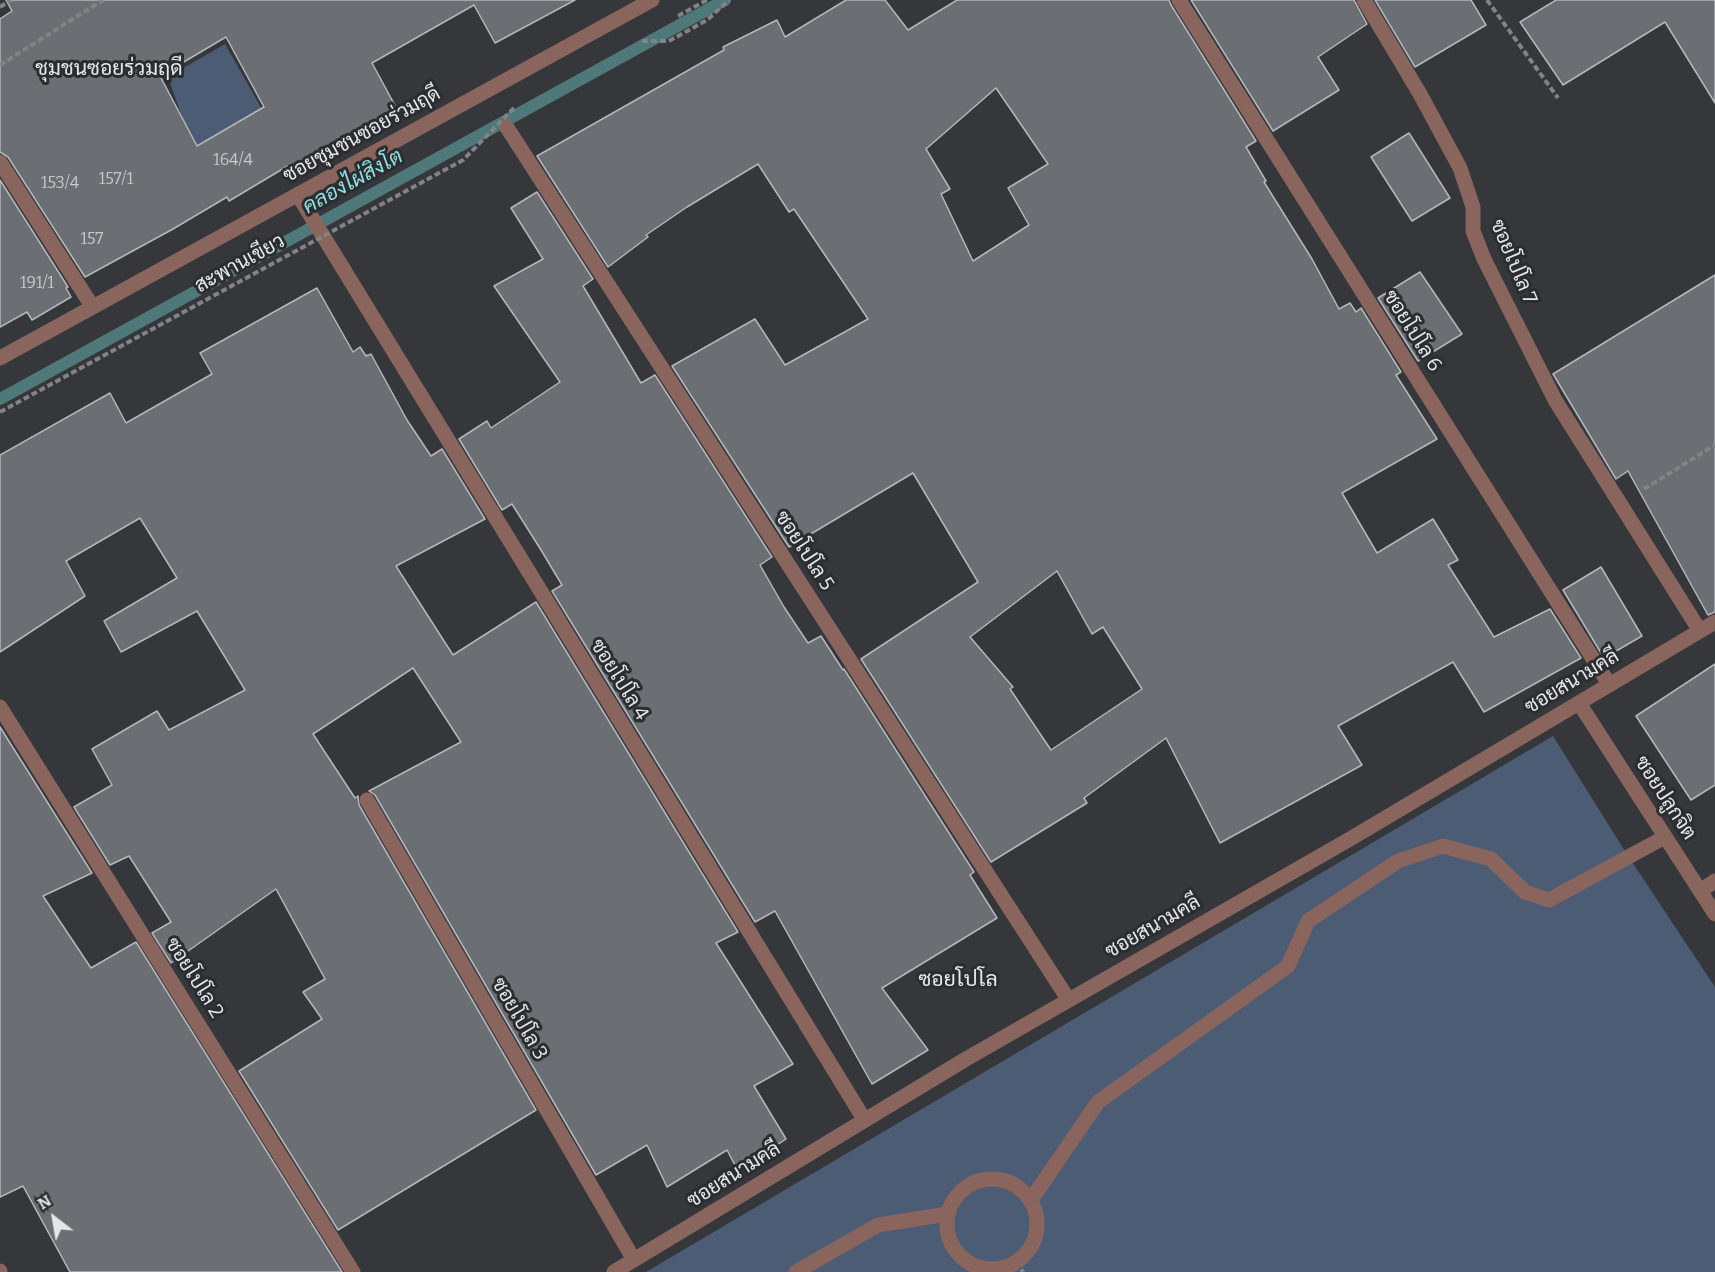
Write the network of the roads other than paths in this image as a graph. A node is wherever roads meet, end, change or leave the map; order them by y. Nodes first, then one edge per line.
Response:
1 (652, 0) edge
2 (1179, 0) edge
3 (1364, 0) edge
4 (506, 126) dead end
5 (0, 162) edge
6 (298, 195) junction
7 (92, 306) junction
8 (0, 358) edge
9 (1715, 622) edge
10 (1700, 631) junction
11 (1609, 684) junction
12 (1579, 703) junction
13 (0, 707) edge
14 (367, 800) dead end
15 (1665, 837) junction
16 (1715, 881) edge
17 (1700, 891) junction
18 (1715, 914) edge
19 (1068, 999) junction
20 (864, 1119) junction
21 (1031, 1200) junction
22 (947, 1214) junction
23 (634, 1260) junction
24 (1019, 1267) edge
25 (352, 1272) edge
26 (614, 1272) edge
27 (796, 1272) edge

1 - 6 street, ซอยชุมชนซอยร่วมฤดี
2 - 11 street, ซอยโปโล 6
3 - 10 street, ซอยโปโล 7
4 - 19 street, ซอยโปโล 5
5 - 7 street
6 - 7 street, ซอยชุมชนซอยร่วมฤดี
6 - 20 street, ซอยโปโล 4
7 - 8 street, ซอยชุมชนซอยร่วมฤดี
9 - 10 street, ซอยสนามคลี
10 - 11 street, ซอยสนามคลี
11 - 12 street, ซอยสนามคลี
12 - 15 street, ซอยปลูกจิต
12 - 19 street, ซอยสนามคลี
13 - 25 street, ซอยโปโล 2
14 - 23 street, ซอยโปโล 3
15 - 17 street, ซอยปลูกจิต
15 - 21 street
16 - 17 street
17 - 18 street, ซอยปลูกจิต
19 - 20 street, ซอยสนามคลี
20 - 23 street, ซอยสนามคลี
21 - 22 street
21 - 24 street
22 - 24 street
22 - 27 street
23 - 26 street, ซอยสนามคลี

